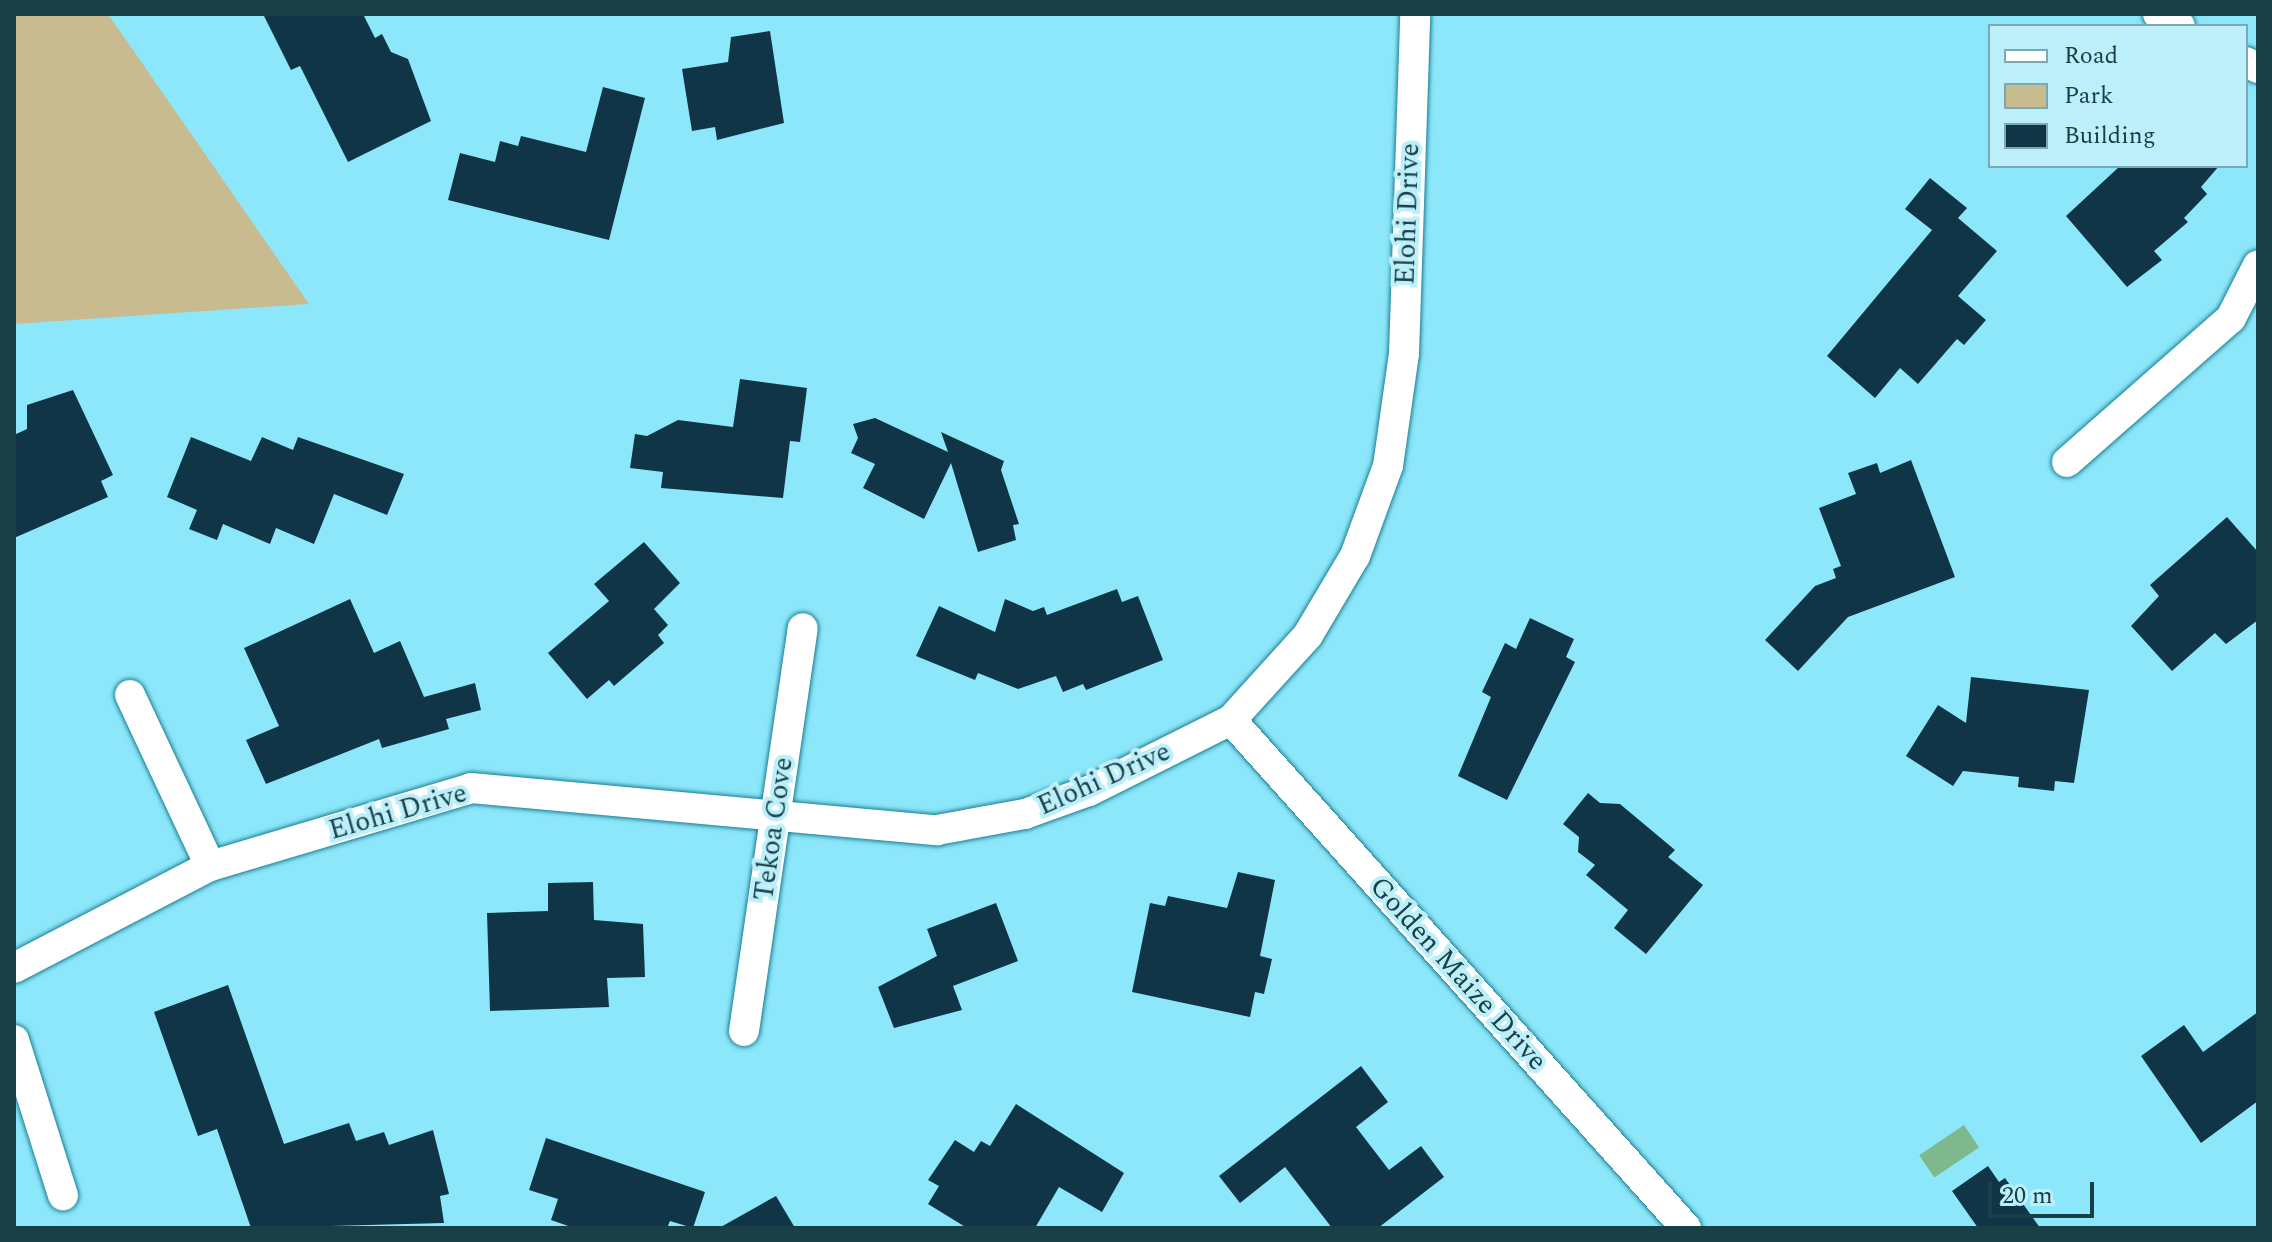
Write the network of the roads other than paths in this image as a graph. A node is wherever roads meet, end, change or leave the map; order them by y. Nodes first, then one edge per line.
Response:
1 (1415, 14) edge
2 (2158, 14) edge
3 (2176, 24) edge
4 (2258, 265) edge
5 (2067, 462) dead end
6 (803, 628) dead end
7 (130, 695) dead end
8 (1231, 720) junction
9 (776, 816) junction
10 (210, 866) junction
11 (14, 968) edge
12 (744, 1031) dead end
13 (14, 1040) edge
14 (63, 1195) dead end
15 (1686, 1228) edge

1 - 8 street, Elohi Drive
2 - 3 street
4 - 5 street
6 - 9 street, Tekoa Cove
7 - 10 street
8 - 9 street, Elohi Drive
8 - 15 street, Golden Maize Drive
9 - 10 street, Elohi Drive
9 - 12 street, Tekoa Cove
10 - 11 street, Elohi Drive
13 - 14 street

